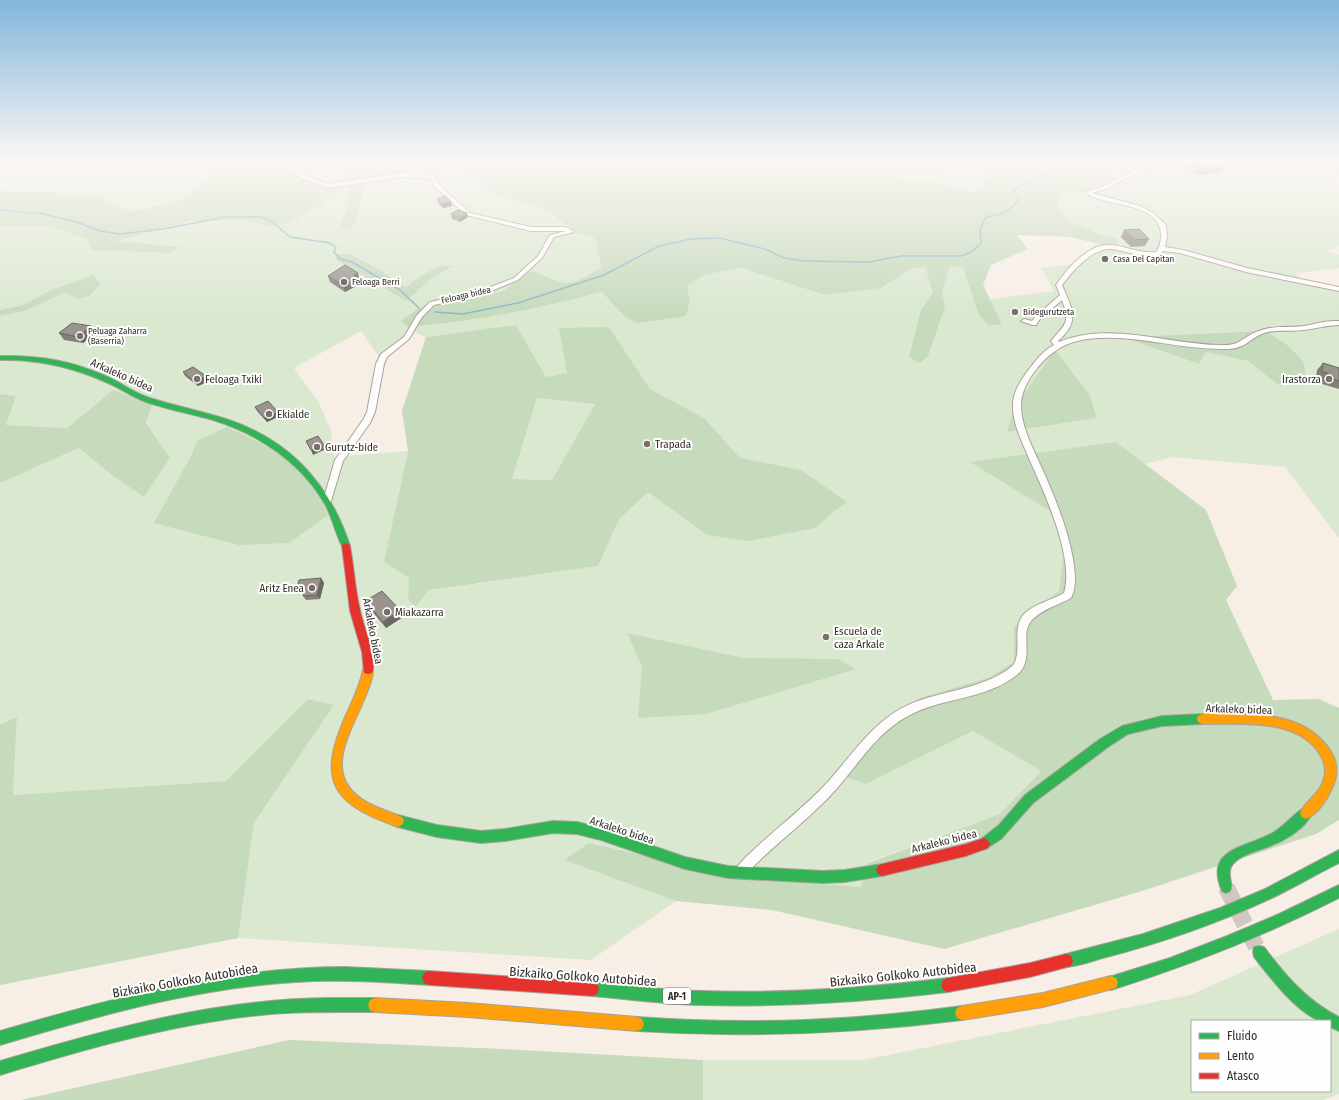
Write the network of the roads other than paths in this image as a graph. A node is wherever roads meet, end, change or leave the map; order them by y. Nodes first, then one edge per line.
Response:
1 (467, 213) edge
2 (1151, 213) edge
3 (1162, 249) junction
4 (1339, 288) edge
5 (1063, 295) junction
6 (1024, 321) dead end
7 (1339, 323) edge
8 (1057, 344) junction
9 (0, 358) edge
10 (327, 501) junction
11 (1339, 856) edge
12 (739, 873) junction
13 (1226, 888) tunnel mouth
14 (1339, 891) edge
15 (1259, 952) tunnel mouth
16 (1330, 1020) edge
17 (0, 1038) edge
18 (0, 1068) edge

1 - 10 street, Feloaga bidea
2 - 3 street
3 - 4 street
3 - 5 street
5 - 6 street
5 - 8 street
7 - 8 street
8 - 12 street
9 - 10 main road, Arkaleko bidea
10 - 12 main road, Arkaleko bidea
11 - 17 main road, Bizkaiko Golkoko Autobidea / AP-1
12 - 13 main road, Arkaleko bidea
14 - 18 main road
15 - 16 main road

